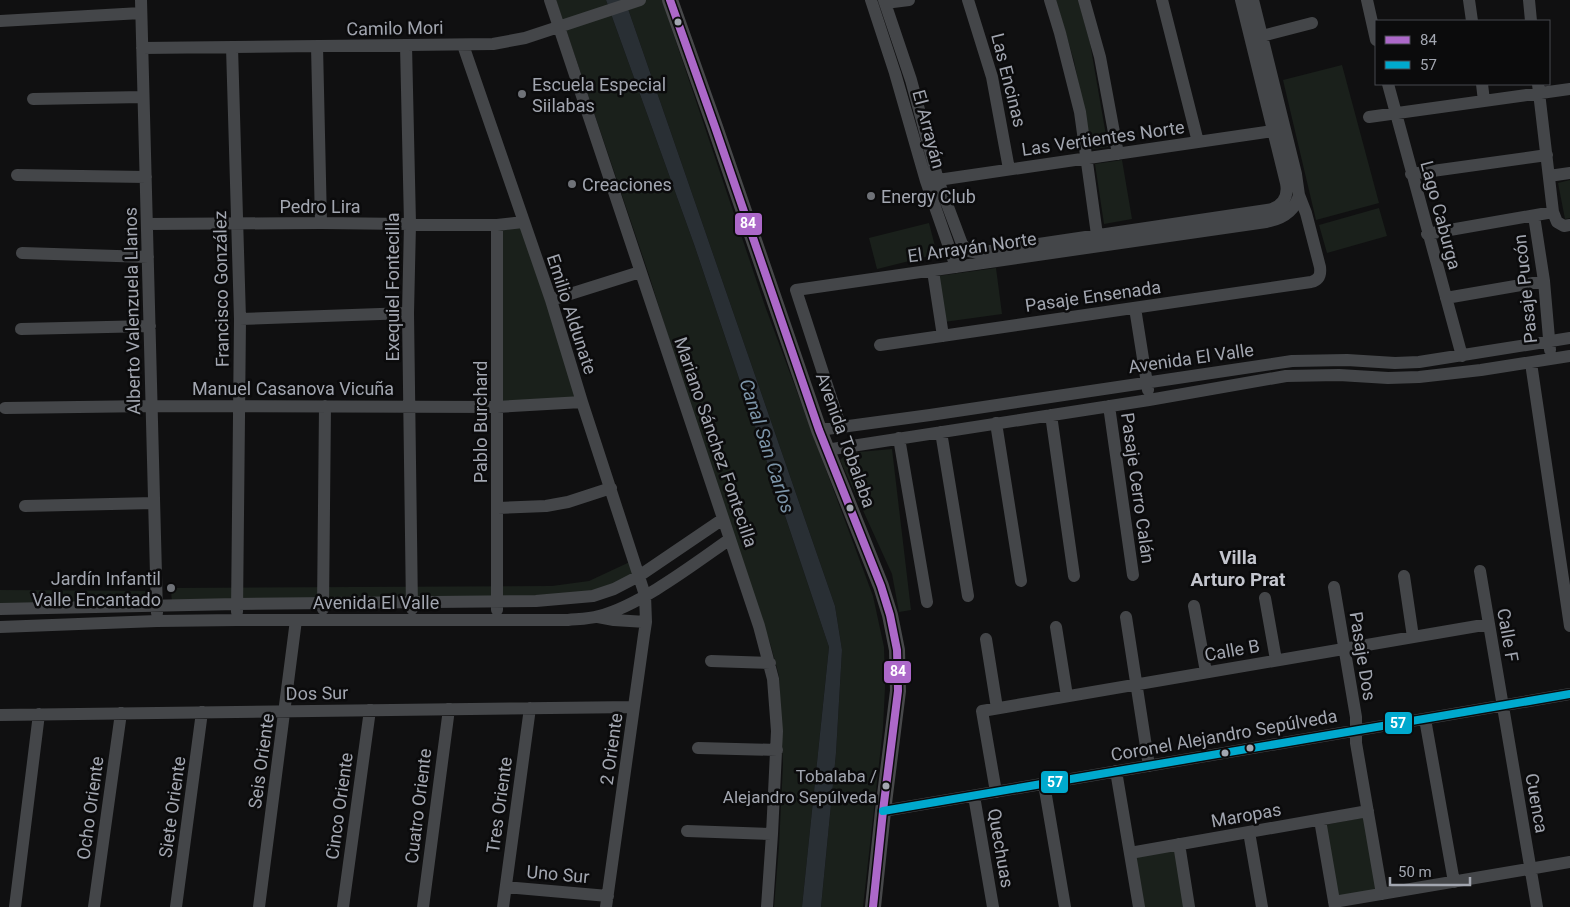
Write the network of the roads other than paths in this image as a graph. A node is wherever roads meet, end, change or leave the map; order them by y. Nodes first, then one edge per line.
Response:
1 (550, 0) edge
2 (871, 0) edge
3 (909, 0) edge
4 (968, 0) edge
5 (1050, 0) edge
6 (1084, 0) edge
7 (1162, 0) edge
8 (1241, 0) edge
9 (1253, 0) edge
10 (1367, 0) edge
11 (1469, 0) edge
12 (1529, 0) edge
13 (636, 1) edge
14 (672, 1) edge
15 (885, 2) edge
16 (141, 6) edge
17 (1472, 20) edge
18 (1531, 20) edge
19 (0, 21) edge
20 (1312, 23) dead end
21 (559, 27) junction
22 (1262, 36) junction
23 (1375, 36) edge
24 (406, 45) junction
25 (463, 45) junction
26 (317, 46) junction
27 (232, 47) junction
28 (142, 48) junction
29 (1388, 85) edge
30 (1482, 85) edge
31 (1539, 88) edge
32 (1570, 89) edge
33 (144, 97) junction
34 (33, 99) dead end
35 (1484, 100) junction
36 (1396, 114) junction
37 (1369, 117) dead end
38 (1274, 131) junction
39 (1198, 142) junction
40 (1118, 154) junction
41 (1547, 155) junction
42 (1088, 158) junction
43 (1010, 169) junction
44 (1570, 173) edge
45 (1411, 174) junction
46 (17, 175) dead end
47 (1290, 175) junction
48 (1549, 176) junction
49 (146, 177) junction
50 (938, 180) junction
51 (1298, 195) junction
52 (1554, 212) junction
53 (1534, 216) junction
54 (1278, 219) junction
55 (1308, 220) junction
56 (523, 222) junction
57 (321, 223) junction
58 (147, 224) junction
59 (237, 224) junction
60 (410, 224) junction
61 (497, 225) junction
62 (1567, 225) edge
63 (1152, 233) junction
64 (1427, 234) junction
65 (1098, 241) junction
66 (968, 251) joint
67 (22, 253) dead end
68 (148, 257) junction
69 (956, 267) junction
70 (933, 270) junction
71 (640, 272) junction
72 (1544, 281) junction
73 (796, 290) joint
74 (1446, 298) junction
75 (551, 300) junction
76 (1135, 308) junction
77 (408, 313) junction
78 (240, 319) junction
79 (150, 326) junction
80 (21, 329) dead end
81 (942, 336) junction
82 (1570, 338) edge
83 (1549, 342) junction
84 (880, 345) dead end
85 (1477, 354) junction
86 (1462, 356) junction
87 (1570, 356) edge
88 (1550, 359) junction
89 (1531, 363) junction
90 (1482, 370) junction
91 (1147, 382) junction
92 (1150, 400) junction
93 (582, 402) junction
94 (152, 406) junction
95 (240, 406) junction
96 (325, 406) junction
97 (409, 406) junction
98 (1109, 406) junction
99 (497, 407) junction
100 (5, 408) dead end
101 (930, 415) junction
102 (1051, 415) junction
103 (996, 423) junction
104 (841, 428) junction
105 (818, 430) junction
106 (941, 432) junction
107 (917, 436) junction
108 (899, 438) junction
109 (826, 450) junction
110 (611, 488) junction
111 (154, 504) junction
112 (25, 506) dead end
113 (498, 508) junction
114 (724, 519) junction
115 (730, 539) junction
116 (1480, 571) dead end
117 (1133, 575) dead end
118 (639, 576) junction
119 (1074, 576) dead end
120 (1404, 576) dead end
121 (1021, 581) dead end
122 (1334, 587) dead end
123 (645, 595) junction
124 (968, 596) dead end
125 (1265, 598) dead end
126 (412, 601) junction
127 (497, 601) junction
128 (927, 602) dead end
129 (323, 603) junction
130 (237, 604) junction
131 (157, 606) junction
132 (1194, 606) dead end
133 (0, 609) edge
134 (598, 617) junction
135 (1126, 617) dead end
136 (412, 619) junction
137 (237, 620) junction
138 (296, 620) junction
139 (323, 620) junction
140 (497, 620) junction
141 (157, 621) junction
142 (646, 622) junction
143 (1489, 624) junction
144 (1056, 626) dead end
145 (1570, 626) edge
146 (0, 627) edge
147 (1414, 637) junction
148 (986, 639) dead end
149 (1344, 649) junction
150 (1276, 660) junction
151 (711, 661) dead end
152 (770, 663) junction
153 (1206, 672) junction
154 (1136, 684) junction
155 (1570, 694) edge
156 (1067, 696) junction
157 (1503, 705) junction
158 (634, 707) junction
159 (530, 708) junction
160 (997, 708) junction
161 (449, 709) junction
162 (370, 710) junction
163 (285, 711) junction
164 (202, 712) junction
165 (121, 713) junction
166 (39, 714) junction
167 (0, 715) edge
168 (1426, 719) junction
169 (1356, 730) junction
170 (698, 748) dead end
171 (777, 750) junction
172 (1149, 766) junction
173 (1116, 771) junction
174 (1044, 784) junction
175 (996, 792) junction
176 (974, 796) junction
177 (883, 811) junction
178 (1368, 812) junction
179 (1320, 820) junction
180 (687, 831) dead end
181 (1249, 832) junction
182 (772, 834) junction
183 (1178, 844) junction
184 (1130, 853) junction
185 (1570, 862) edge
186 (1531, 869) junction
187 (1454, 882) junction
188 (506, 887) junction
189 (1382, 894) junction
190 (607, 902) edge
191 (1334, 905) edge
192 (15, 907) edge
193 (94, 907) edge
194 (176, 907) edge
195 (259, 907) edge
196 (343, 907) edge
197 (423, 907) edge
198 (503, 907) edge
199 (767, 907) edge
200 (873, 907) edge
201 (993, 907) edge
202 (1065, 907) edge
203 (1139, 907) edge
204 (1189, 907) edge
205 (1262, 907) edge
206 (1537, 907) edge

1 - 21 street, Mariano Sánchez Fontecilla
2 - 69 street, El Arrayán
3 - 15 street
4 - 43 street, Las Encinas
5 - 42 street
6 - 40 street
7 - 39 street
8 - 38 street
9 - 22 street
10 - 23 street
11 - 17 street
12 - 18 street
13 - 21 street, Camilo Mori
14 - 105 main road, Avenida Tobalaba
15 - 50 street, El Arrayán
16 - 19 street
16 - 28 street, Alberto Valenzuela Llanos
20 - 22 street
21 - 25 street, Camilo Mori
21 - 71 street, Mariano Sánchez Fontecilla
22 - 47 street
24 - 25 street, Camilo Mori
24 - 26 street, Camilo Mori
24 - 60 street, Exequiel Fontecilla
25 - 56 street, Emilio Aldunate
26 - 27 street, Camilo Mori
26 - 57 street
27 - 28 street, Camilo Mori
27 - 59 street, Francisco González
28 - 33 street, Alberto Valenzuela Llanos
29 - 36 street, Lago Caburga
30 - 35 street
31 - 32 street
31 - 35 street
31 - 41 street
33 - 34 street
33 - 49 street, Alberto Valenzuela Llanos
35 - 36 street
36 - 37 street
36 - 45 street, Lago Caburga
38 - 39 street, Las Vertientes Norte
38 - 47 street
39 - 40 street, Las Vertientes Norte
40 - 42 street, Las Vertientes Norte
41 - 45 street
41 - 48 street
42 - 43 street, Las Vertientes Norte
42 - 65 street
43 - 50 street, Las Vertientes Norte
44 - 48 street
45 - 64 street, Lago Caburga
46 - 49 street
47 - 51 street
47 - 63 street, El Arrayán Norte
48 - 52 street
49 - 58 street, Alberto Valenzuela Llanos
50 - 66 street, El Arrayán
51 - 54 street
51 - 55 street
52 - 53 street
52 - 62 street
53 - 64 street
53 - 72 street, Pasaje Pucón
54 - 55 street, El Arrayán Norte
54 - 63 street, El Arrayán Norte
55 - 76 street, Pasaje Ensenada
56 - 61 street, Pedro Lira
56 - 75 street, Emilio Aldunate
57 - 59 street, Pedro Lira
57 - 60 street, Pedro Lira
58 - 59 street, Pedro Lira
58 - 68 street, Alberto Valenzuela Llanos
59 - 78 street, Francisco González
60 - 61 street, Pedro Lira
60 - 77 street, Exequiel Fontecilla
61 - 99 street, Pablo Burchard
63 - 65 street, El Arrayán Norte
64 - 74 street, Lago Caburga
65 - 66 street, El Arrayán Norte
65 - 69 street, El Arrayán Norte
67 - 68 street
68 - 79 street, Alberto Valenzuela Llanos
69 - 70 street, El Arrayán Norte
70 - 73 street, El Arrayán Norte
70 - 81 street
71 - 75 street
71 - 114 street, Mariano Sánchez Fontecilla
72 - 74 street
72 - 83 street, Pasaje Pucón
73 - 104 street, Avenida Tobalaba
74 - 86 street, Lago Caburga
75 - 93 street, Emilio Aldunate
76 - 81 street, Pasaje Ensenada
76 - 91 street
77 - 78 street
77 - 97 street, Exequiel Fontecilla
78 - 95 street, Francisco González
79 - 80 street
79 - 94 street, Alberto Valenzuela Llanos
81 - 84 street, Pasaje Ensenada
82 - 83 street, Avenida El Valle
83 - 85 street, Avenida El Valle
83 - 88 street, Pasaje Pucón
85 - 86 street, Avenida El Valle
85 - 90 street
86 - 91 street, Avenida El Valle
87 - 88 street, Avenida El Valle
88 - 89 street, Avenida El Valle
89 - 90 street, Avenida El Valle
89 - 145 street
90 - 92 street, Avenida El Valle
91 - 92 street
91 - 101 street, Avenida El Valle
92 - 98 street, Avenida El Valle
93 - 99 street, Manuel Casanova Vicuña
93 - 110 street, Emilio Aldunate
94 - 95 street, Manuel Casanova Vicuña
94 - 100 street, Manuel Casanova Vicuña
94 - 111 street, Alberto Valenzuela Llanos
95 - 96 street, Manuel Casanova Vicuña
95 - 130 street, Francisco González
96 - 97 street, Manuel Casanova Vicuña
96 - 129 street
97 - 99 street, Manuel Casanova Vicuña
97 - 126 street, Exequiel Fontecilla
98 - 102 street, Avenida El Valle
98 - 117 street, Pasaje Cerro Calán
99 - 113 street, Pablo Burchard
101 - 104 street, Avenida El Valle
101 - 107 street
102 - 103 street, Avenida El Valle
102 - 119 street
103 - 106 street, Avenida El Valle
103 - 121 street
104 - 105 street, Avenida El Valle
105 - 109 main road, Avenida Tobalaba
106 - 107 street, Avenida El Valle
106 - 124 street
107 - 108 street, Avenida El Valle
108 - 109 street, Avenida El Valle
108 - 128 street
109 - 177 main road, Avenida Tobalaba
110 - 113 street
110 - 118 street, Emilio Aldunate
111 - 112 street
111 - 131 street, Alberto Valenzuela Llanos
113 - 127 street, Pablo Burchard
114 - 115 street, Mariano Sánchez Fontecilla
114 - 118 street, Avenida El Valle
115 - 123 street, Avenida El Valle
115 - 152 street, Mariano Sánchez Fontecilla
116 - 143 street, Calle F
118 - 123 street, Emilio Aldunate
118 - 127 street, Avenida El Valle
120 - 147 street
122 - 149 street, Pasaje Dos
123 - 134 street, Avenida El Valle
123 - 142 street, 2 Oriente
125 - 150 street
126 - 127 street, Avenida El Valle
126 - 129 street, Avenida El Valle
126 - 136 street, Exequiel Fontecilla
127 - 140 street, Pablo Burchard
129 - 130 street, Avenida El Valle
129 - 139 street
130 - 131 street, Avenida El Valle
130 - 137 street, Francisco González
131 - 133 street, Avenida El Valle
131 - 141 street, Alberto Valenzuela Llanos
132 - 153 street
134 - 140 street, Avenida El Valle
134 - 142 street
135 - 154 street
136 - 139 street, Avenida El Valle
136 - 140 street, Avenida El Valle
137 - 138 street, Avenida El Valle
137 - 141 street, Avenida El Valle
138 - 139 street, Avenida El Valle
138 - 163 street, Seis Oriente
141 - 146 street, Avenida El Valle
142 - 158 street, 2 Oriente
143 - 147 street, Calle B
143 - 157 street, Calle F
144 - 156 street
147 - 149 street, Calle B
148 - 160 street
149 - 150 street, Calle B
149 - 169 street, Pasaje Dos
150 - 153 street, Calle B
151 - 152 street
152 - 171 street, Mariano Sánchez Fontecilla
153 - 154 street, Calle B
154 - 156 street, Calle B
154 - 172 street
155 - 157 street, Coronel Alejandro Sepúlveda
156 - 160 street, Calle B
157 - 168 street, Coronel Alejandro Sepúlveda
157 - 186 street, Cuenca
158 - 159 street, Dos Sur
158 - 190 street, 2 Oriente
159 - 161 street, Dos Sur
159 - 188 street, Tres Oriente
160 - 175 street, Calle B
161 - 162 street, Dos Sur
161 - 197 street, Cuatro Oriente
162 - 163 street, Dos Sur
162 - 196 street, Cinco Oriente
163 - 164 street, Dos Sur
163 - 195 street, Seis Oriente
164 - 165 street, Dos Sur
164 - 194 street, Siete Oriente
165 - 166 street, Dos Sur
165 - 193 street, Ocho Oriente
166 - 167 street, Dos Sur
166 - 192 street
168 - 169 street, Coronel Alejandro Sepúlveda
168 - 187 street
169 - 172 street, Coronel Alejandro Sepúlveda
169 - 178 street, Pasaje Dos
170 - 171 street
171 - 182 street, Mariano Sánchez Fontecilla
172 - 173 street, Coronel Alejandro Sepúlveda
173 - 174 street, Coronel Alejandro Sepúlveda
173 - 184 street
174 - 175 street, Coronel Alejandro Sepúlveda
174 - 202 street
175 - 176 street, Coronel Alejandro Sepúlveda
176 - 177 street, Coronel Alejandro Sepúlveda
176 - 201 street, Quechuas
177 - 200 main road, Avenida Tobalaba
178 - 179 street, Maropas
178 - 189 street, Pasaje Dos
179 - 181 street, Maropas
179 - 191 street
180 - 182 street
181 - 183 street, Maropas
181 - 205 street
182 - 199 street, Mariano Sánchez Fontecilla
183 - 184 street, Maropas
183 - 204 street
184 - 203 street
185 - 186 street
186 - 187 street
186 - 206 street, Cuenca
187 - 189 street
188 - 190 street, Uno Sur
188 - 198 street, Tres Oriente
189 - 191 street

